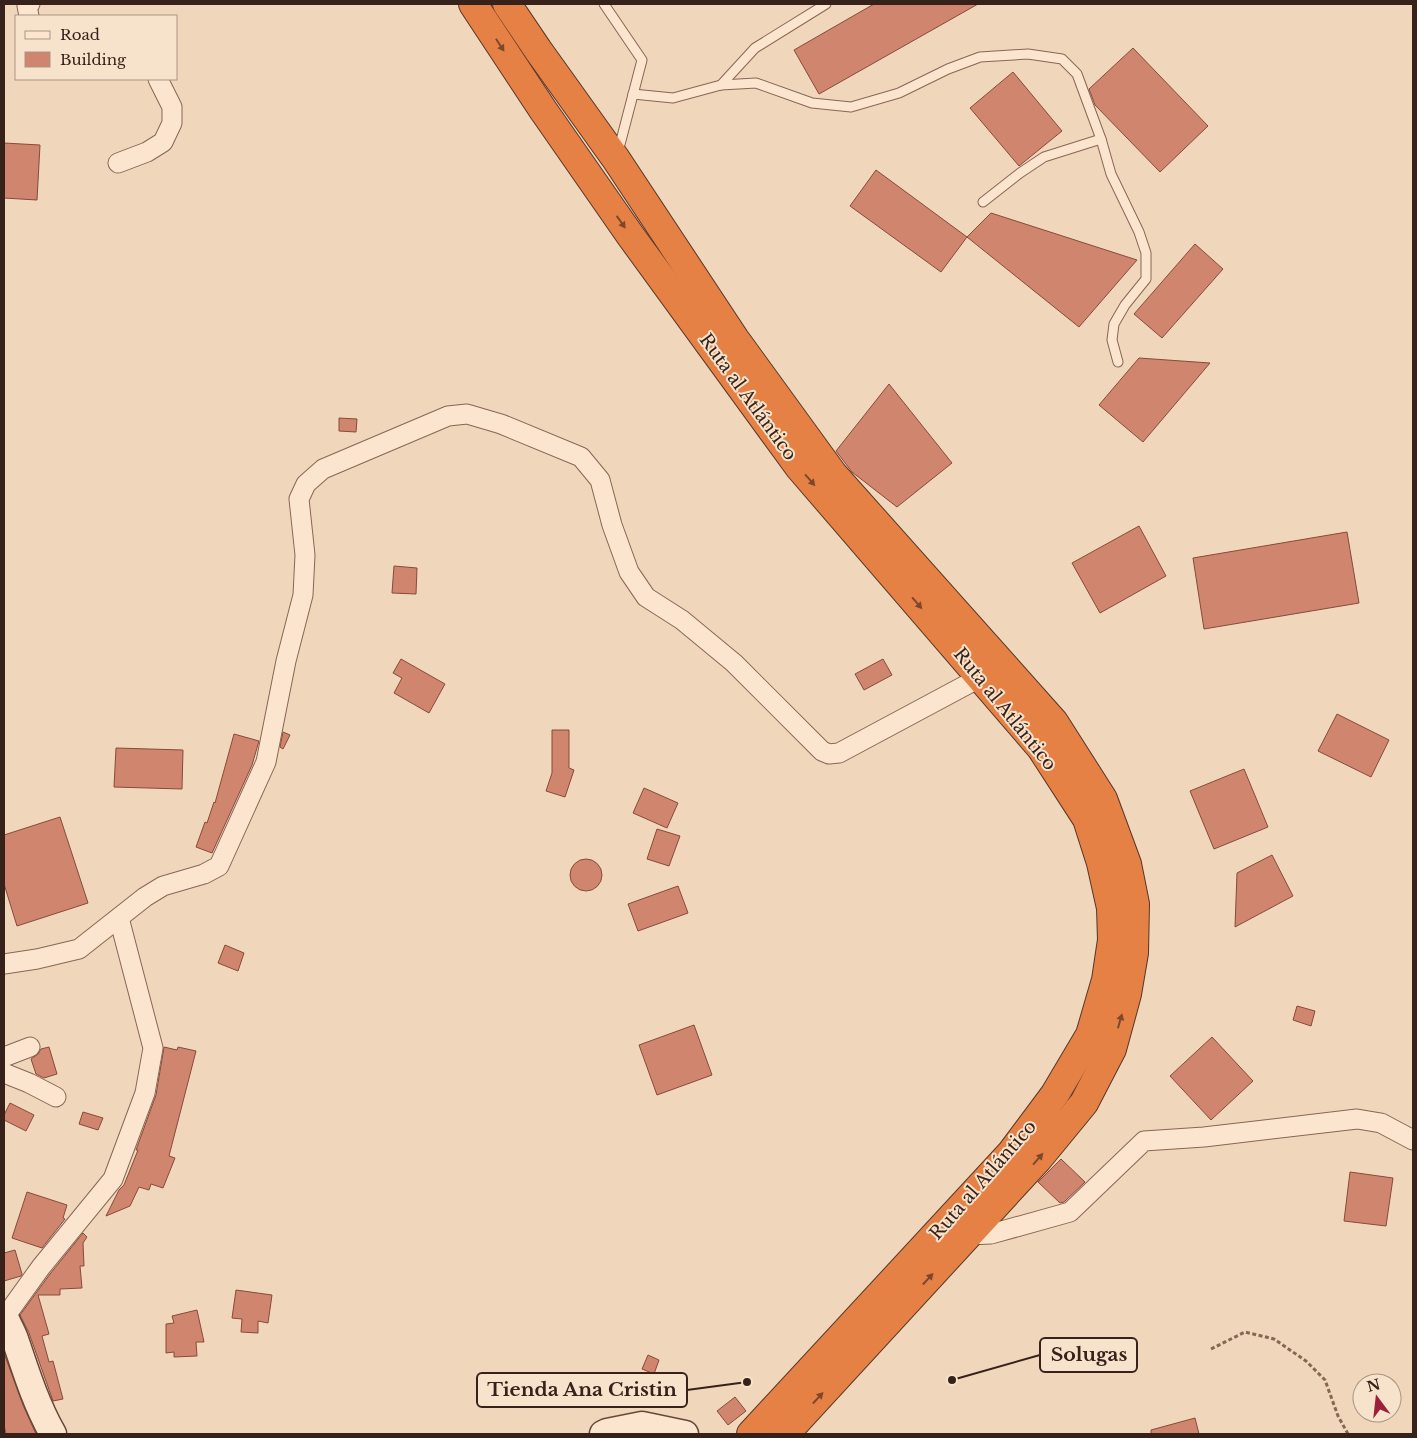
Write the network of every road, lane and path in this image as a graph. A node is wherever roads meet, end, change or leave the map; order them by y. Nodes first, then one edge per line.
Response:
1 (30, 4) edge
2 (473, 4) edge
3 (495, 4) edge
4 (507, 4) edge
5 (604, 4) edge
6 (826, 4) edge
7 (29, 15) edge
8 (538, 50) junction
9 (158, 80) edge
10 (721, 85) junction
11 (633, 94) junction
12 (543, 110) junction
13 (1101, 139) junction
14 (616, 159) junction
15 (118, 163) dead end
16 (983, 202) dead end
17 (1118, 362) dead end
18 (981, 677) junction
19 (119, 918) junction
20 (4, 964) edge
21 (30, 1047) dead end
22 (4, 1057) edge
23 (4, 1073) edge
24 (56, 1097) dead end
25 (1413, 1140) edge
26 (969, 1235) junction
27 (4, 1316) edge
28 (1211, 1348) dead end
29 (53, 1434) edge
30 (603, 1434) edge
31 (685, 1434) edge
32 (751, 1434) edge
33 (785, 1434) edge
34 (1348, 1434) edge

1 - 7 street
2 -> 12 highway, Ruta al Atlántico
3 - 8 highway
4 - 8 highway, Ruta al Atlántico
5 - 11 lane
6 - 10 lane
8 - 14 highway, Ruta al Atlántico
9 - 15 street
10 - 11 lane
10 - 13 lane
11 - 14 lane
12 - 14 highway
12 -> 18 highway, Ruta al Atlántico
13 - 16 lane
13 - 17 lane
26 -> 14 highway, Ruta al Atlántico
18 - 19 street
18 - 32 highway, Ruta al Atlántico
19 - 20 street
19 - 27 street
21 - 22 street
23 - 24 street
25 - 26 street
33 -> 26 highway, Ruta al Atlántico
27 - 29 street
28 - 34 path
30 - 31 street

